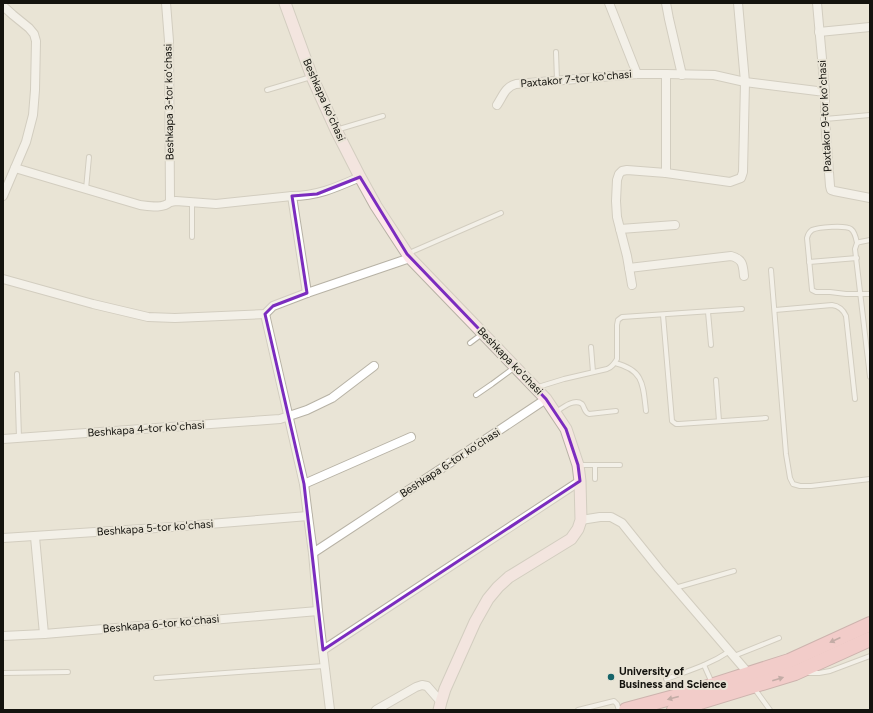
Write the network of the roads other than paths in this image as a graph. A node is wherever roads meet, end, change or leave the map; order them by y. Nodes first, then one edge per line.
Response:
1 (166, 3) edge
2 (285, 3) edge
3 (609, 3) edge
4 (666, 3) edge
5 (738, 3) edge
6 (817, 3) edge
7 (3, 6) edge
8 (870, 27) edge
9 (819, 32) junction
10 (556, 52) dead end
11 (637, 74) junction
12 (666, 74) junction
13 (682, 75) junction
14 (312, 77) junction
15 (557, 80) junction
16 (745, 82) junction
17 (267, 90) dead end
18 (825, 92) junction
19 (497, 105) dead end
20 (870, 114) edge
21 (383, 116) dead end
22 (825, 119) junction
23 (336, 130) junction
24 (90, 157) dead end
25 (15, 168) junction
26 (666, 173) junction
27 (360, 177) junction
28 (86, 190) junction
29 (3, 196) edge
30 (292, 196) junction
31 (870, 198) edge
32 (170, 202) junction
33 (192, 202) junction
34 (501, 213) dead end
35 (675, 225) dead end
36 (620, 229) junction
37 (192, 237) dead end
38 (870, 240) edge
39 (857, 243) junction
40 (408, 256) junction
41 (856, 258) junction
42 (809, 262) junction
43 (629, 268) junction
44 (771, 270) dead end
45 (744, 276) dead end
46 (3, 279) edge
47 (632, 285) dead end
48 (307, 293) junction
49 (861, 294) junction
50 (870, 294) edge
51 (742, 309) dead end
52 (775, 310) junction
53 (708, 312) junction
54 (265, 314) junction
55 (662, 315) junction
56 (482, 334) junction
57 (470, 343) dead end
58 (711, 345) dead end
59 (591, 347) dead end
60 (615, 363) junction
61 (374, 366) dead end
62 (515, 367) junction
63 (593, 372) junction
64 (17, 374) dead end
65 (870, 377) edge
66 (716, 380) dead end
67 (535, 388) junction
68 (476, 394) dead end
69 (546, 399) junction
70 (855, 399) dead end
71 (646, 410) dead end
72 (616, 411) dead end
73 (556, 413) junction
74 (289, 416) junction
75 (766, 418) dead end
76 (719, 421) junction
77 (411, 437) dead end
78 (19, 438) junction
79 (3, 439) edge
80 (578, 464) junction
81 (595, 465) junction
82 (620, 465) dead end
83 (596, 479) dead end
84 (870, 479) edge
85 (580, 481) junction
86 (304, 484) junction
87 (308, 516) junction
88 (581, 520) junction
89 (35, 537) junction
90 (3, 538) edge
91 (313, 553) junction
92 (734, 571) dead end
93 (675, 588) junction
94 (318, 611) junction
95 (870, 624) edge
96 (44, 634) junction
97 (3, 636) edge
98 (780, 638) dead end
99 (870, 639) edge
100 (323, 650) junction
101 (731, 654) junction
102 (870, 656) edge
103 (325, 666) junction
104 (704, 666) junction
105 (68, 672) dead end
106 (3, 673) edge
107 (795, 674) junction
108 (156, 678) dead end
109 (666, 680) dead end
110 (751, 680) junction
111 (713, 686) junction
112 (440, 706) edge
113 (330, 710) edge
114 (376, 710) edge
115 (578, 710) edge
116 (619, 710) edge
117 (626, 710) edge
118 (674, 710) edge
119 (770, 710) edge

1 - 32 street, Beshkapa 3-tor koʻchasi
2 - 14 street, Beshkapa ko'chasi
3 - 11 street, Paxtakor 7-tor koʻchasi
4 - 13 street
5 - 16 street
6 - 9 street, Paxtakor 9-tor koʻchasi
7 - 25 street
8 - 9 street
9 - 18 street, Paxtakor 9-tor koʻchasi
10 - 15 lane
11 - 12 street
11 - 15 street, Paxtakor 7-tor koʻchasi
12 - 13 street
12 - 26 street
13 - 16 street
14 - 17 lane
14 - 23 street, Beshkapa ko'chasi
15 - 19 street, Paxtakor 7-tor koʻchasi
16 - 18 street
16 - 26 street
18 - 22 street, Paxtakor 9-tor koʻchasi
20 - 22 lane
21 - 23 lane
22 - 31 street, Paxtakor 9-tor koʻchasi
23 - 27 street, Beshkapa ko'chasi
24 - 28 lane
25 - 28 street
25 - 29 street
26 - 36 street
27 - 30 street
27 - 40 street, Beshkapa ko'chasi
28 - 32 street
30 - 33 street
30 - 48 street
32 - 33 street
33 - 37 lane
34 - 40 lane
35 - 36 street
36 - 43 street
38 - 39 lane
39 - 41 lane
39 - 42 lane
40 - 48 street
40 - 56 street, Beshkapa ko'chasi
41 - 42 lane
41 - 49 lane
42 - 49 lane
43 - 45 street
43 - 47 street
44 - 52 lane
46 - 54 street
48 - 54 street
49 - 50 lane
49 - 65 lane
51 - 53 lane
52 - 70 lane
52 - 84 lane
53 - 55 lane
53 - 58 lane
54 - 74 street
55 - 60 lane
55 - 76 lane
56 - 57 lane
56 - 62 street, Beshkapa ko'chasi
59 - 63 lane
60 - 63 lane
60 - 71 lane
61 - 74 street, Beshkapa 4-tor koʻchasi
62 - 67 street, Beshkapa ko'chasi
62 - 68 lane
63 - 67 lane
64 - 78 lane
66 - 76 lane
67 - 69 street, Beshkapa ko'chasi
69 - 73 street, Beshkapa ko'chasi
69 - 91 street, Beshkapa 6-tor koʻchasi
72 - 73 lane
73 - 80 street, Beshkapa ko'chasi
74 - 78 street, Beshkapa 4-tor koʻchasi
74 - 86 street
75 - 76 lane
77 - 86 street
78 - 79 street, Beshkapa 4-tor koʻchasi
80 - 81 lane
80 - 85 street, Beshkapa ko'chasi
81 - 82 lane
81 - 83 lane
85 - 88 street, Beshkapa ko'chasi
85 - 100 street
86 - 87 street
87 - 89 street, Beshkapa 5-tor koʻchasi
87 - 91 street
88 - 93 street
88 - 112 street
89 - 90 street, Beshkapa 5-tor koʻchasi
89 - 96 street
91 - 94 street
92 - 93 lane
93 - 101 street
94 - 96 street, Beshkapa 6-tor koʻchasi
94 - 100 street
95 -> 110 highway
96 - 97 street, Beshkapa 6-tor koʻchasi
98 - 101 lane
99 - 107 highway
100 - 103 street
101 - 104 lane
101 - 110 street
102 - 107 lane
103 - 108 lane
103 - 113 street
104 - 109 lane
104 - 111 lane
105 - 106 lane
110 -> 107 highway
110 - 111 highway
110 - 118 highway
110 - 119 lane
111 -> 117 highway
112 - 114 street
115 - 116 lane

